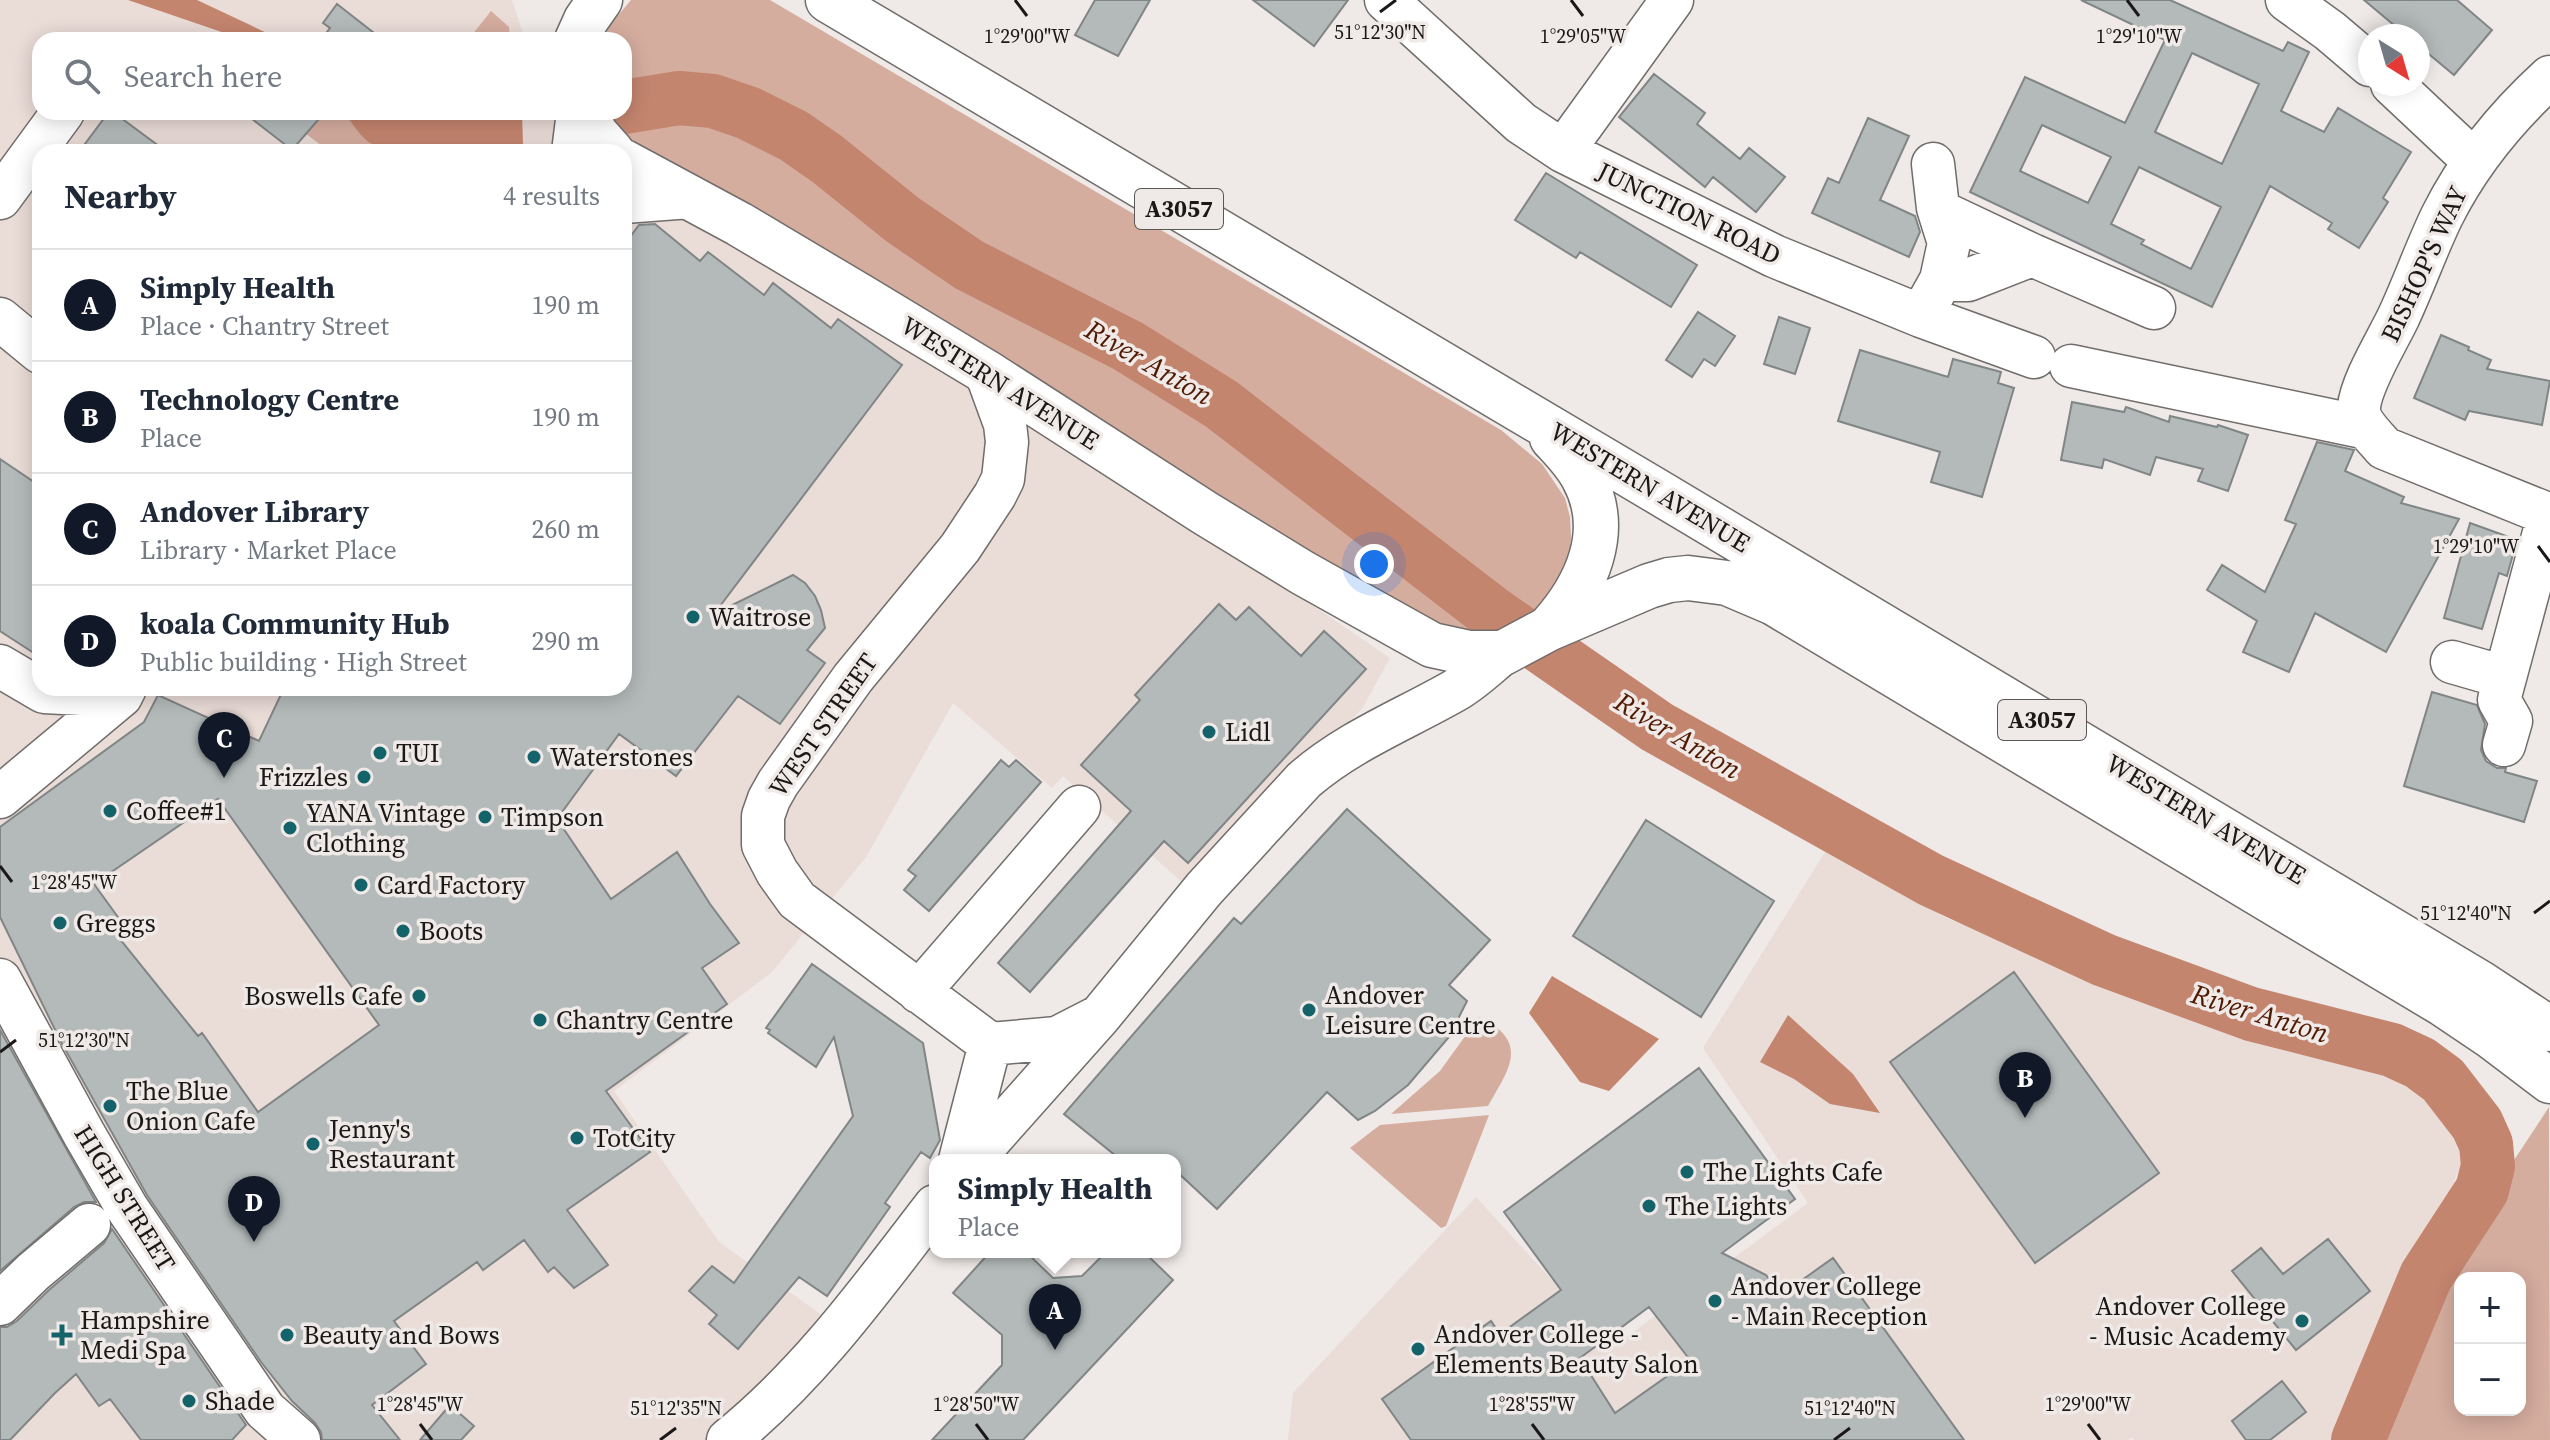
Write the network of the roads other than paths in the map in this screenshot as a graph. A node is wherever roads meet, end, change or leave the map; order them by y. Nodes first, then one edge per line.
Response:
1 (573, 0) edge
2 (600, 0) edge
3 (828, 0) edge
4 (1386, 0) edge
5 (1672, 0) edge
6 (2287, 0) edge
7 (576, 32) edge
8 (581, 32) edge
9 (2358, 55) edge
10 (2550, 77) edge
11 (2405, 96) edge
12 (57, 120) edge
13 (579, 120) edge
14 (586, 120) edge
15 (40, 144) edge
16 (575, 144) edge
17 (605, 144) edge
18 (1563, 151) junction
19 (32, 154) edge
20 (2474, 161) junction
21 (1933, 164) dead end
22 (632, 166) edge
23 (690, 197) junction
24 (0, 198) edge
25 (632, 201) edge
26 (1939, 211) junction
27 (2032, 255) junction
28 (1941, 280) junction
29 (2154, 308) dead end
30 (1921, 316) junction
31 (0, 319) edge
32 (32, 345) edge
33 (986, 372) junction
34 (1531, 416) junction
35 (2367, 428) junction
36 (2550, 514) edge
37 (1522, 643) junction
38 (2452, 662) dead end
39 (0, 666) edge
40 (2504, 677) junction
41 (32, 685) edge
42 (118, 696) edge
43 (2504, 745) dead end
44 (0, 797) edge
45 (1079, 807) dead end
46 (0, 980) edge
47 (919, 992) junction
48 (1100, 1016) junction
49 (2550, 1029) edge
50 (990, 1044) junction
51 (2550, 1081) edge
52 (962, 1154) edge
53 (977, 1154) edge
54 (929, 1214) edge
55 (89, 1225) dead end
56 (0, 1304) edge
57 (272, 1432) edge
58 (728, 1440) edge

1 - 7 main road
2 - 8 main road
3 - 34 main road, WESTERN AVENUE / A3057
4 - 18 street, JUNCTION ROAD
5 - 18 street
6 - 9 street
10 - 20 street, BISHOP'S WAY
11 - 20 street
12 - 15 street
13 - 16 street
14 - 17 main road
18 - 30 street, JUNCTION ROAD
19 - 24 street
20 - 35 street, BISHOP'S WAY
21 - 26 street
22 - 23 main road, WESTERN AVENUE / A3057
23 - 25 street
23 - 33 main road, WESTERN AVENUE / A3057
26 - 27 street
26 - 28 street
27 - 28 street
27 - 29 street
28 - 30 street
30 - 35 street, JUNCTION ROAD
31 - 32 street
33 - 37 main road, WESTERN AVENUE / A3057
33 - 47 street, WEST STREET
34 - 37 main road, WESTERN AVENUE / A3057
34 - 49 main road, WESTERN AVENUE / A3057
35 - 36 street, JUNCTION ROAD
36 - 40 street
37 - 48 street
37 - 51 main road, WESTERN AVENUE / A3057
38 - 40 street
39 - 41 street
40 - 43 street
42 - 44 street
45 - 47 street
46 - 57 street, HIGH STREET
47 - 50 street, WEST STREET
48 - 50 street
48 - 53 street
50 - 52 street
54 - 58 street
55 - 56 street

